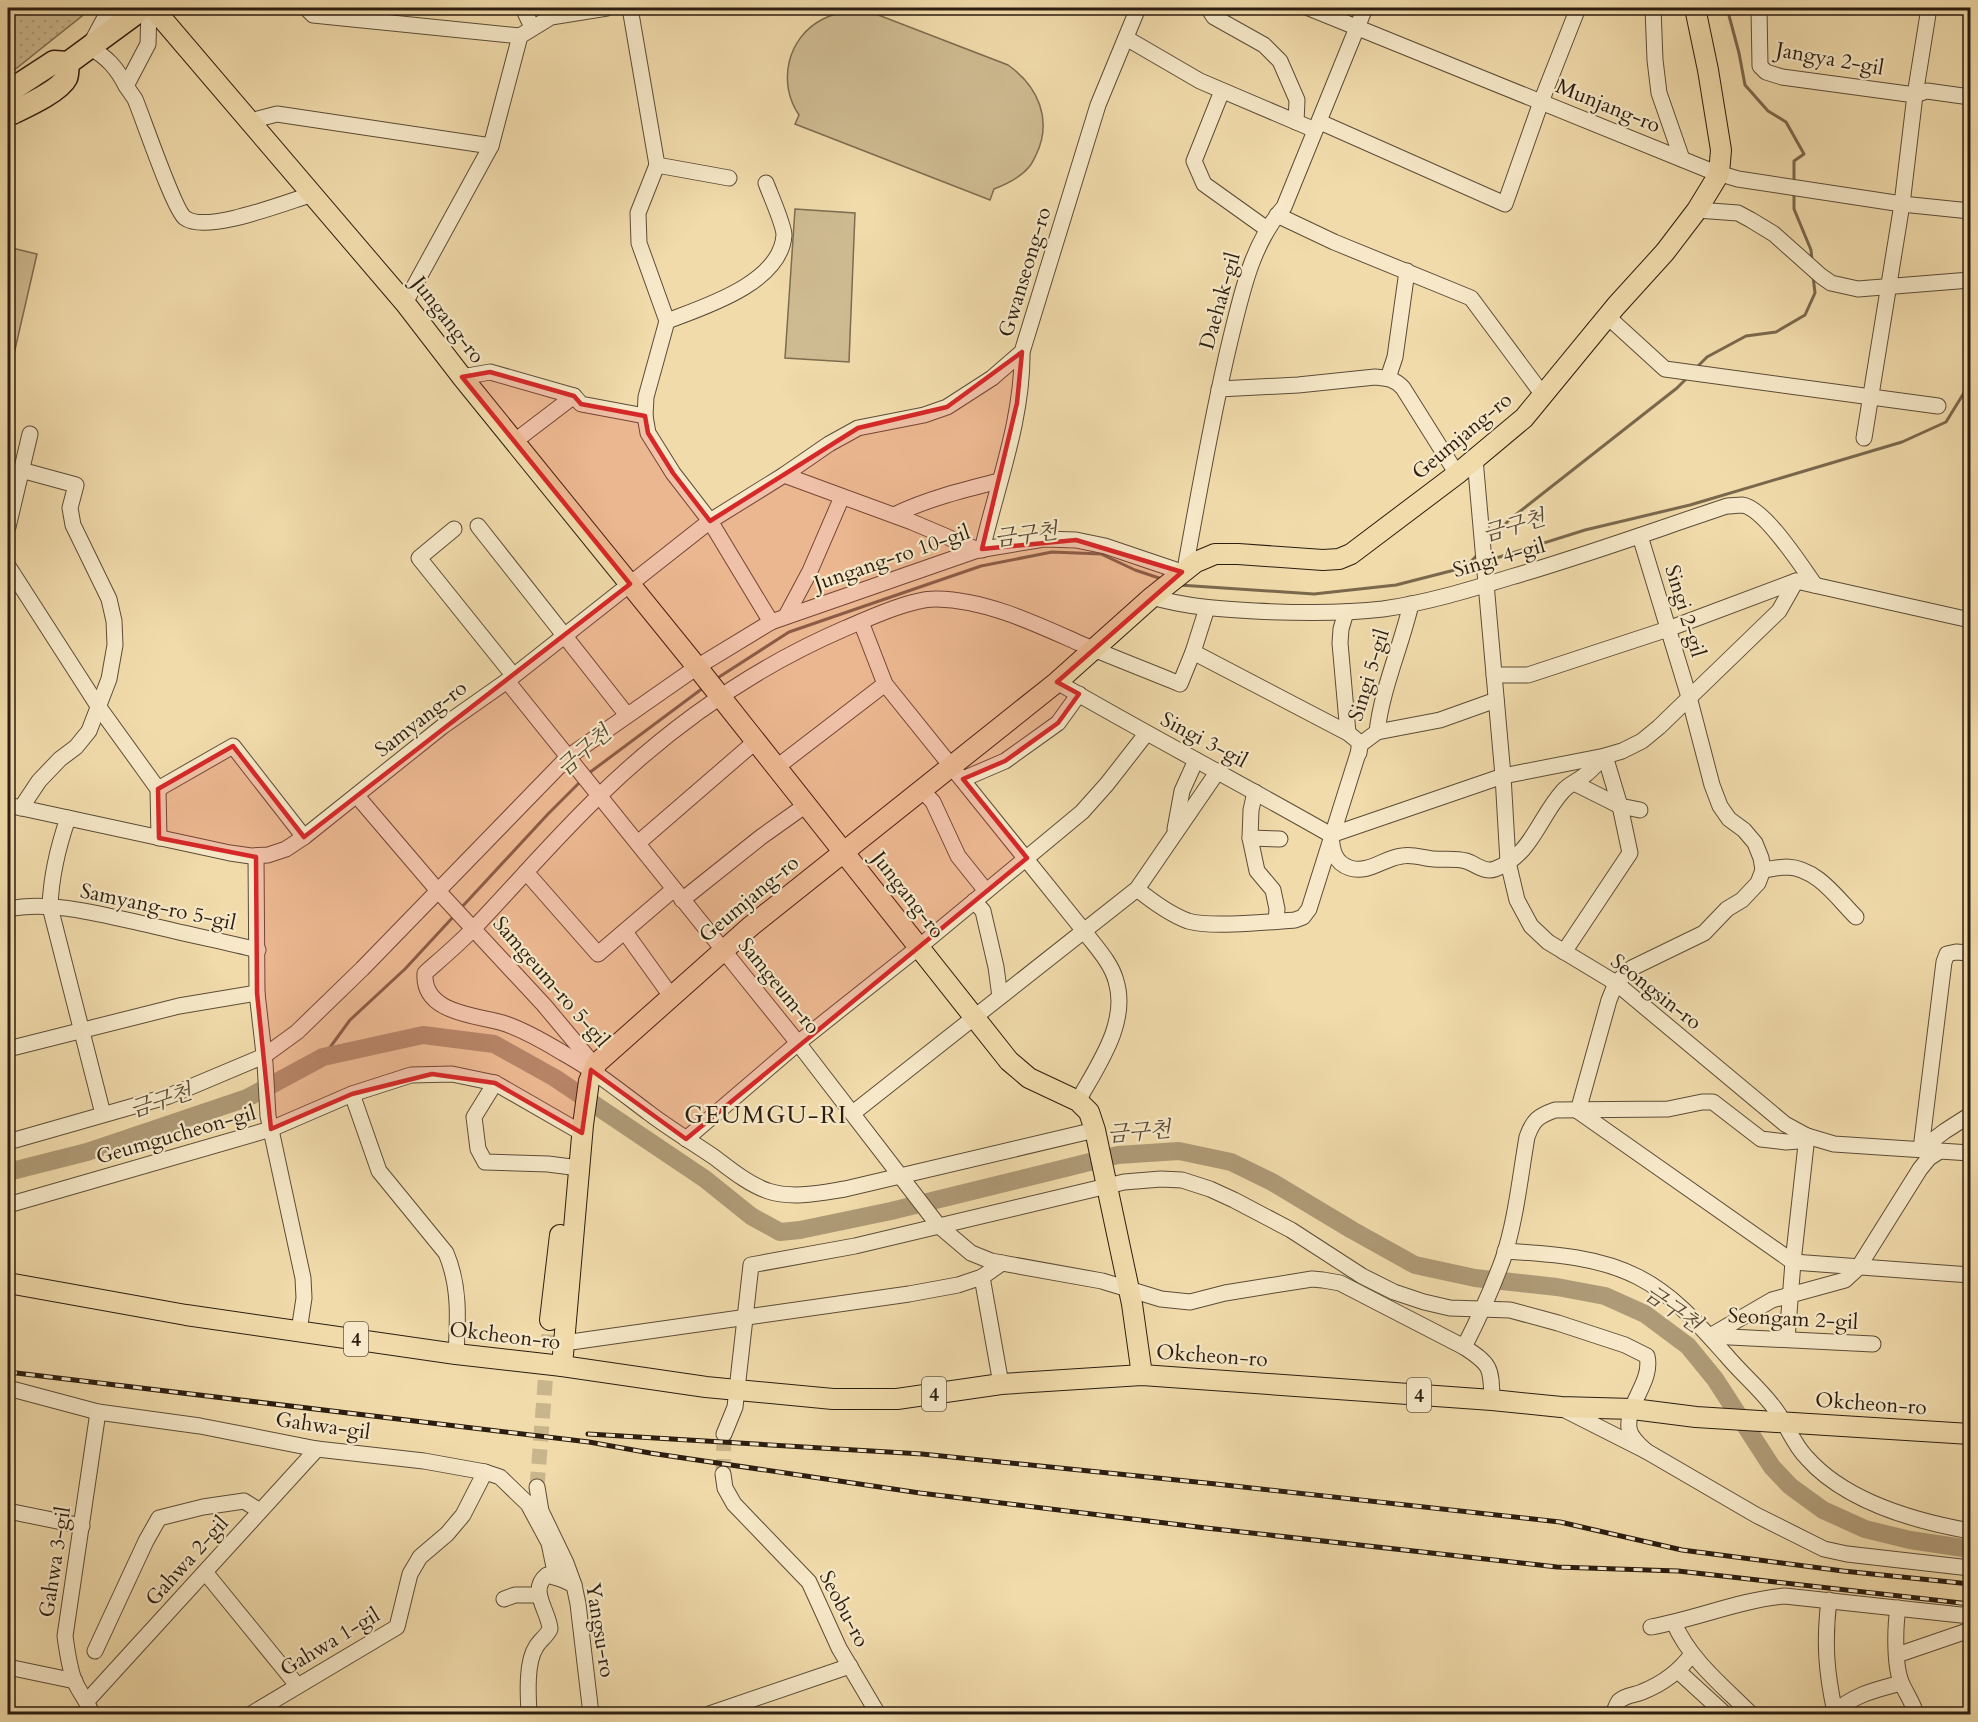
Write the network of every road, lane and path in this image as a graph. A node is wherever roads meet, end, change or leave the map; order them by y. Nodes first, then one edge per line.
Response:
1 (110, 8) edge
2 (143, 8) edge
3 (151, 8) edge
4 (306, 8) edge
5 (523, 8) edge
6 (607, 8) edge
7 (630, 8) edge
8 (1138, 8) edge
9 (1208, 8) edge
10 (1309, 8) edge
11 (1365, 8) edge
12 (1578, 8) edge
13 (1653, 8) edge
14 (1695, 8) edge
15 (1759, 8) edge
16 (1929, 8) edge
17 (1356, 27) junction
18 (526, 31) junction
19 (1126, 38) junction
20 (89, 46) junction
21 (68, 63) junction
22 (126, 86) junction
23 (1222, 91) junction
24 (8, 92) edge
25 (1915, 95) junction
26 (1971, 97) edge
27 (1541, 102) junction
28 (8, 115) edge
29 (250, 121) junction
30 (1296, 122) junction
31 (1317, 126) junction
32 (491, 146) junction
33 (1682, 159) junction
34 (657, 165) junction
35 (1719, 174) junction
36 (729, 178) dead end
37 (766, 183) dead end
38 (313, 194) junction
39 (1902, 204) junction
40 (1697, 210) junction
41 (1971, 211) edge
42 (1277, 215) junction
43 (1267, 229) junction
44 (1407, 271) junction
45 (1971, 280) edge
46 (1888, 286) junction
47 (405, 303) junction
48 (1608, 316) junction
49 (667, 321) junction
50 (1022, 352) junction
51 (462, 377) junction
52 (1388, 378) junction
53 (1219, 389) junction
54 (574, 396) junction
55 (1543, 396) junction
56 (1870, 396) junction
57 (1938, 406) dead end
58 (645, 416) junction
59 (30, 434) dead end
60 (1864, 438) dead end
61 (514, 441) junction
62 (1475, 459) junction
63 (21, 470) junction
64 (1457, 474) junction
65 (784, 475) junction
66 (999, 481) junction
67 (842, 497) junction
68 (894, 515) junction
69 (710, 520) junction
70 (478, 526) dead end
71 (8, 527) edge
72 (454, 529) dead end
73 (1640, 536) junction
74 (980, 550) junction
75 (8, 566) edge
76 (1183, 571) junction
77 (1796, 581) junction
78 (630, 584) junction
79 (1486, 585) junction
80 (1815, 585) junction
81 (1154, 595) junction
82 (1411, 604) junction
83 (1207, 608) junction
84 (1346, 612) junction
85 (786, 616) junction
86 (1971, 620) edge
87 (861, 621) junction
88 (771, 622) junction
89 (1668, 629) junction
90 (563, 634) junction
91 (1094, 649) junction
92 (1193, 652) junction
93 (697, 667) junction
94 (1494, 675) junction
95 (510, 678) junction
96 (1057, 682) junction
97 (885, 684) junction
98 (717, 693) junction
99 (1078, 694) junction
100 (1689, 697) junction
101 (1496, 700) junction
102 (98, 706) junction
103 (627, 715) junction
104 (1377, 732) junction
105 (1348, 733) junction
106 (1146, 734) junction
107 (756, 741) junction
108 (1359, 753) junction
109 (1605, 756) junction
110 (570, 760) junction
111 (1196, 760) junction
112 (777, 767) junction
113 (1218, 771) junction
114 (958, 773) junction
115 (1503, 776) junction
116 (1574, 783) junction
117 (158, 789) junction
118 (922, 790) junction
119 (597, 792) junction
120 (1255, 792) junction
121 (357, 796) junction
122 (806, 805) junction
123 (14, 806) edge
124 (1620, 806) junction
125 (1640, 810) dead end
126 (68, 818) junction
127 (1174, 835) junction
128 (1331, 835) junction
129 (304, 837) junction
130 (159, 838) junction
131 (1250, 838) junction
132 (1280, 839) dead end
133 (638, 843) junction
134 (843, 852) junction
135 (256, 856) junction
136 (1027, 858) junction
137 (1508, 862) junction
138 (1763, 870) junction
139 (526, 872) junction
140 (1137, 889) junction
141 (441, 894) junction
142 (678, 894) junction
143 (980, 896) junction
144 (50, 908) junction
145 (8, 909) edge
146 (1856, 917) dead end
147 (1276, 921) junction
148 (471, 926) junction
149 (1084, 931) junction
150 (625, 932) junction
151 (919, 947) junction
152 (258, 950) junction
153 (723, 950) junction
154 (1564, 952) junction
155 (1971, 953) edge
156 (1616, 983) junction
157 (257, 993) junction
158 (671, 996) junction
159 (1000, 997) junction
160 (975, 1017) junction
161 (82, 1030) junction
162 (798, 1042) junction
163 (8, 1049) edge
164 (265, 1059) junction
165 (592, 1073) junction
166 (495, 1083) junction
167 (352, 1094) junction
168 (1078, 1101) junction
169 (1578, 1112) junction
170 (853, 1113) junction
171 (104, 1114) junction
172 (1971, 1115) edge
173 (269, 1123) junction
174 (582, 1129) junction
175 (1095, 1134) junction
176 (1807, 1136) junction
177 (686, 1139) junction
178 (8, 1142) edge
179 (1921, 1149) junction
180 (1940, 1151) junction
181 (1971, 1153) edge
182 (578, 1175) junction
183 (903, 1180) junction
184 (1106, 1188) junction
185 (8, 1205) edge
186 (939, 1226) junction
187 (1504, 1255) junction
188 (1793, 1262) junction
189 (1002, 1263) junction
190 (1858, 1268) junction
191 (1971, 1275) edge
192 (982, 1277) junction
193 (8, 1283) edge
194 (1128, 1289) junction
195 (1791, 1293) junction
196 (1485, 1306) junction
197 (745, 1317) junction
198 (550, 1320) tunnel mouth
199 (299, 1331) junction
200 (1710, 1336) junction
201 (1787, 1339) junction
202 (564, 1343) junction
203 (1873, 1344) dead end
204 (1464, 1347) junction
205 (456, 1354) junction
206 (562, 1366) junction
207 (1142, 1375) junction
208 (1001, 1384) junction
209 (8, 1388) edge
210 (723, 1389) junction
211 (1492, 1400) junction
212 (1561, 1407) junction
213 (1633, 1409) junction
214 (98, 1412) junction
215 (1776, 1422) junction
216 (724, 1434) tunnel mouth
217 (1971, 1434) edge
218 (317, 1449) junction
219 (1646, 1451) junction
220 (485, 1472) junction
221 (723, 1474) tunnel mouth
222 (537, 1487) tunnel mouth
223 (8, 1511) edge
224 (260, 1511) junction
225 (82, 1526) junction
226 (1971, 1531) edge
227 (1971, 1568) edge
228 (205, 1572) junction
229 (568, 1582) junction
230 (539, 1595) junction
231 (504, 1599) dead end
232 (1829, 1600) junction
233 (1898, 1608) junction
234 (1971, 1616) edge
235 (1674, 1623) junction
236 (1651, 1627) dead end
237 (1971, 1630) edge
238 (95, 1651) dead end
239 (1898, 1655) junction
240 (1685, 1663) junction
241 (850, 1666) junction
242 (8, 1667) edge
243 (75, 1681) junction
244 (1901, 1683) junction
245 (297, 1685) junction
246 (90, 1708) edge
247 (529, 1713) dead end
248 (1834, 1713) edge
249 (251, 1714) edge
250 (591, 1714) edge
251 (709, 1714) edge
252 (878, 1714) edge
253 (1613, 1714) edge
254 (1725, 1714) edge
255 (1751, 1714) edge
256 (1916, 1714) edge

1 - 20 street
2 - 20 highway
3 - 22 street
3 - 29 main road, Jungang-ro
4 - 18 street
5 - 18 street
6 - 18 street
7 - 34 street
8 - 19 street, Gwanseong-ro
9 - 30 street
10 - 17 street, Munjang-ro
11 - 17 street, Daehak-gil
12 - 27 street
13 - 33 street
14 - 35 main road
15 - 25 street, Jangya 2-gil
16 - 25 street
17 - 27 street, Munjang-ro
17 - 31 street, Daehak-gil
18 - 32 street
19 - 23 street
19 - 50 street, Gwanseong-ro
20 - 21 highway
20 - 22 street
21 - 24 highway
21 - 28 highway
22 - 38 street
23 - 30 street
23 - 43 street
25 - 26 street, Jangya 2-gil
25 - 39 street
27 - 31 street
27 - 33 street, Munjang-ro
29 - 32 street
29 - 38 main road, Jungang-ro
30 - 31 street
31 - 42 street, Daehak-gil
32 - 47 street
33 - 35 street, Munjang-ro
34 - 36 street
34 - 49 street
35 - 39 street, Munjang-ro
35 - 40 main road, Geumjang-ro
37 - 49 street
38 - 47 main road, Jungang-ro
39 - 41 street, Munjang-ro
39 - 46 street
40 - 46 street
40 - 48 main road, Geumjang-ro
42 - 43 street, Daehak-gil
42 - 44 street
43 - 53 street, Daehak-gil
44 - 52 street
44 - 55 street
45 - 46 street
46 - 56 street
47 - 51 main road, Jungang-ro
48 - 55 main road, Geumjang-ro
48 - 56 street
49 - 58 street
50 - 65 street, Gwanseong-ro
50 - 66 street
51 - 54 street
51 - 61 main road, Jungang-ro
52 - 53 street
52 - 64 street
53 - 76 street, Daehak-gil
54 - 58 street
54 - 61 street
55 - 62 main road, Geumjang-ro
56 - 57 street
56 - 60 street
58 - 69 street
59 - 63 street
61 - 78 main road, Jungang-ro
62 - 64 main road, Geumjang-ro
62 - 79 street, Seongsin-ro
63 - 71 street
63 - 102 street
64 - 76 main road, Geumjang-ro
65 - 67 street
65 - 69 street, Gwanseong-ro
66 - 68 street
66 - 74 street
67 - 68 street
67 - 85 street
68 - 74 street
69 - 78 street, Gwanseong-ro
69 - 88 street
70 - 90 street
72 - 95 street
73 - 79 street, Singi 4-gil
73 - 80 street, Singi 4-gil
73 - 89 street, Singi 2-gil
74 - 76 street, Jungang-ro 10-gil
74 - 85 street, Jungang-ro 10-gil
75 - 102 street
76 - 81 main road, Geumjang-ro
77 - 80 street
77 - 89 street
77 - 100 street, Singi 2-gil
78 - 90 street, Samyang-ro
78 - 93 main road, Jungang-ro
79 - 82 street, Singi 4-gil
79 - 94 street, Seongsin-ro
80 - 86 street
81 - 83 street, Singi 4-gil
81 - 91 main road, Geumjang-ro
82 - 84 street, Singi 4-gil
82 - 104 street, Singi 5-gil
83 - 84 street, Singi 4-gil
83 - 92 street
84 - 105 street, Singi 5-gil
85 - 88 street, Jungang-ro 10-gil
87 - 91 street
87 - 97 street
87 - 98 street
88 - 93 street, Jungang-ro 10-gil
89 - 94 street
89 - 100 street, Singi 2-gil
90 - 95 street, Samyang-ro
90 - 103 street
91 - 92 street
91 - 96 main road, Geumjang-ro
92 - 105 street
93 - 98 main road, Jungang-ro
93 - 103 street, Jungang-ro 10-gil
94 - 101 street, Seongsin-ro
95 - 110 street
95 - 121 street, Samyang-ro
96 - 99 street, Singi 3-gil
96 - 114 main road, Geumjang-ro
97 - 112 street
97 - 114 street
98 - 107 main road, Jungang-ro
98 - 119 street
99 - 106 street, Singi 3-gil
99 - 114 street
100 - 109 street, Singi 2-gil
100 - 138 street
101 - 104 street
101 - 115 street, Seongsin-ro
102 - 117 street
102 - 123 street
103 - 110 street, Jungang-ro 10-gil
104 - 108 street, Singi 5-gil
105 - 108 street, Singi 5-gil
106 - 111 street, Singi 3-gil
106 - 136 street
107 - 112 main road, Jungang-ro
107 - 133 street
108 - 128 street, Singi 5-gil
109 - 115 street, Singi 2-gil
109 - 116 street, Singi 2-gil
109 - 124 street
110 - 119 street, Samgeum-ro
110 - 141 street, Jungang-ro 10-gil
111 - 113 street, Singi 3-gil
111 - 127 street
112 - 122 main road, Jungang-ro
113 - 120 street, Singi 3-gil
113 - 127 street
114 - 118 main road, Geumjang-ro
114 - 136 street
115 - 128 street
115 - 137 street, Seongsin-ro
116 - 124 street
116 - 137 street
117 - 129 street
117 - 130 street
118 - 134 main road, Geumjang-ro
118 - 143 street
119 - 133 street, Samgeum-ro
119 - 139 street, Samgeum-ro 5-gil
120 - 128 street, Singi 3-gil
120 - 131 street
121 - 129 street, Samyang-ro
121 - 141 street
122 - 134 main road, Jungang-ro
122 - 142 street
123 - 126 street, Samyang-ro
124 - 125 street
124 - 154 street
126 - 130 street, Samyang-ro
126 - 144 street, Samyang-ro 5-gil
127 - 140 street
128 - 137 street
128 - 147 street
129 - 135 street, Samyang-ro
130 - 135 street, Samyang-ro
131 - 132 street
131 - 147 street
133 - 142 street, Samgeum-ro
134 - 151 main road, Jungang-ro
134 - 153 main road, Geumjang-ro
135 - 152 street
136 - 143 street
136 - 149 street
137 - 154 street, Seongsin-ro
138 - 146 street
138 - 156 street
139 - 148 street, Samgeum-ro 5-gil
139 - 150 street
140 - 147 street
140 - 149 street
141 - 148 street
141 - 164 street, Jungang-ro 10-gil
142 - 150 street
142 - 153 street, Samgeum-ro
143 - 151 street
143 - 159 street
144 - 145 street
144 - 152 street, Samyang-ro 5-gil
144 - 161 street, Samyang-ro 5-gil
148 - 165 street, Samgeum-ro 5-gil
148 - 165 street
149 - 159 street
149 - 168 street
150 - 158 street
151 - 160 main road, Jungang-ro
151 - 162 street
152 - 157 street
153 - 158 main road, Geumjang-ro
153 - 162 street, Samgeum-ro
154 - 156 street, Seongsin-ro
155 - 179 street
156 - 169 street
156 - 176 street, Seongsin-ro
157 - 161 street
157 - 164 street
158 - 165 main road, Geumjang-ro
159 - 160 street
160 - 168 main road, Jungang-ro
160 - 170 street
161 - 163 street
161 - 171 street, Samyang-ro 5-gil
162 - 170 street, Samgeum-ro
162 - 177 street
164 - 171 street
164 - 173 street
165 - 174 main road
165 - 177 street
166 - 167 street, Geumgucheon-gil
166 - 174 street, Geumgucheon-gil
166 - 182 street
167 - 173 street, Geumgucheon-gil
167 - 205 street
168 - 175 main road
169 - 176 street
169 - 187 street
169 - 188 street
170 - 183 street, Samgeum-ro
171 - 178 street
172 - 179 street
173 - 185 street, Geumgucheon-gil
173 - 199 street
174 - 182 main road
175 - 183 street
175 - 184 main road
176 - 179 street, Seongsin-ro
176 - 188 street
177 - 183 street
179 - 180 street, Seongsin-ro
180 - 181 street, Seongsin-ro
180 - 190 street
182 - 198 main road
182 - 202 main road
183 - 186 street, Samgeum-ro
184 - 186 street
184 - 194 main road
184 - 196 street
186 - 189 street
186 - 197 street
187 - 196 street
187 - 200 street, Seongam 2-gil
188 - 190 street
188 - 195 street
189 - 192 street
189 - 194 street
190 - 191 street
190 - 195 street, Seongam 2-gil
192 - 197 street
192 - 208 street
193 - 199 main road, Okcheon-ro / 4
194 - 204 street
194 - 207 main road
195 - 200 street, Seongam 2-gil
195 - 201 street
196 - 204 street
196 - 213 street
197 - 202 street
197 - 210 street
199 - 205 main road, Okcheon-ro / 4
200 - 201 street, Seongam 2-gil
200 - 215 street
201 - 203 street, Seongam 2-gil
202 - 206 main road
204 - 211 street
205 - 206 main road, Okcheon-ro / 4
206 - 210 main road, Okcheon-ro / 4
207 - 208 main road, Okcheon-ro / 4
207 - 211 main road, Okcheon-ro / 4
208 - 210 main road, Okcheon-ro / 4
209 - 214 street, Gahwa-gil
210 - 216 street
211 - 212 main road, Okcheon-ro / 4
212 - 213 main road, Okcheon-ro / 4
212 - 219 street
213 - 215 main road, Okcheon-ro / 4
213 - 219 street
214 - 218 street, Gahwa-gil
214 - 225 street, Gahwa 3-gil
215 - 217 main road, Okcheon-ro / 4
215 - 226 street
218 - 220 street, Gahwa-gil
218 - 224 street, Gahwa 2-gil
219 - 227 street
220 - 229 street, Gahwa-gil
220 - 245 street, Gahwa 1-gil
221 - 241 street, Seobu-ro
222 - 229 street, Yangsu-ro
223 - 225 street
224 - 228 street, Gahwa 2-gil
224 - 238 street
225 - 243 street, Gahwa 3-gil
228 - 245 street
228 - 246 street, Gahwa 2-gil
229 - 230 street
229 - 250 street, Yangsu-ro
230 - 231 street
230 - 247 street
232 - 233 street
232 - 235 street
232 - 248 street
233 - 234 street
233 - 239 street
235 - 236 street
235 - 240 street
237 - 239 street
239 - 244 street
240 - 253 street
240 - 254 street
240 - 255 street
241 - 251 street
241 - 252 street, Seobu-ro
242 - 243 street
243 - 246 street, Gahwa 3-gil
244 - 248 street
244 - 256 street
245 - 249 street, Gahwa 1-gil

